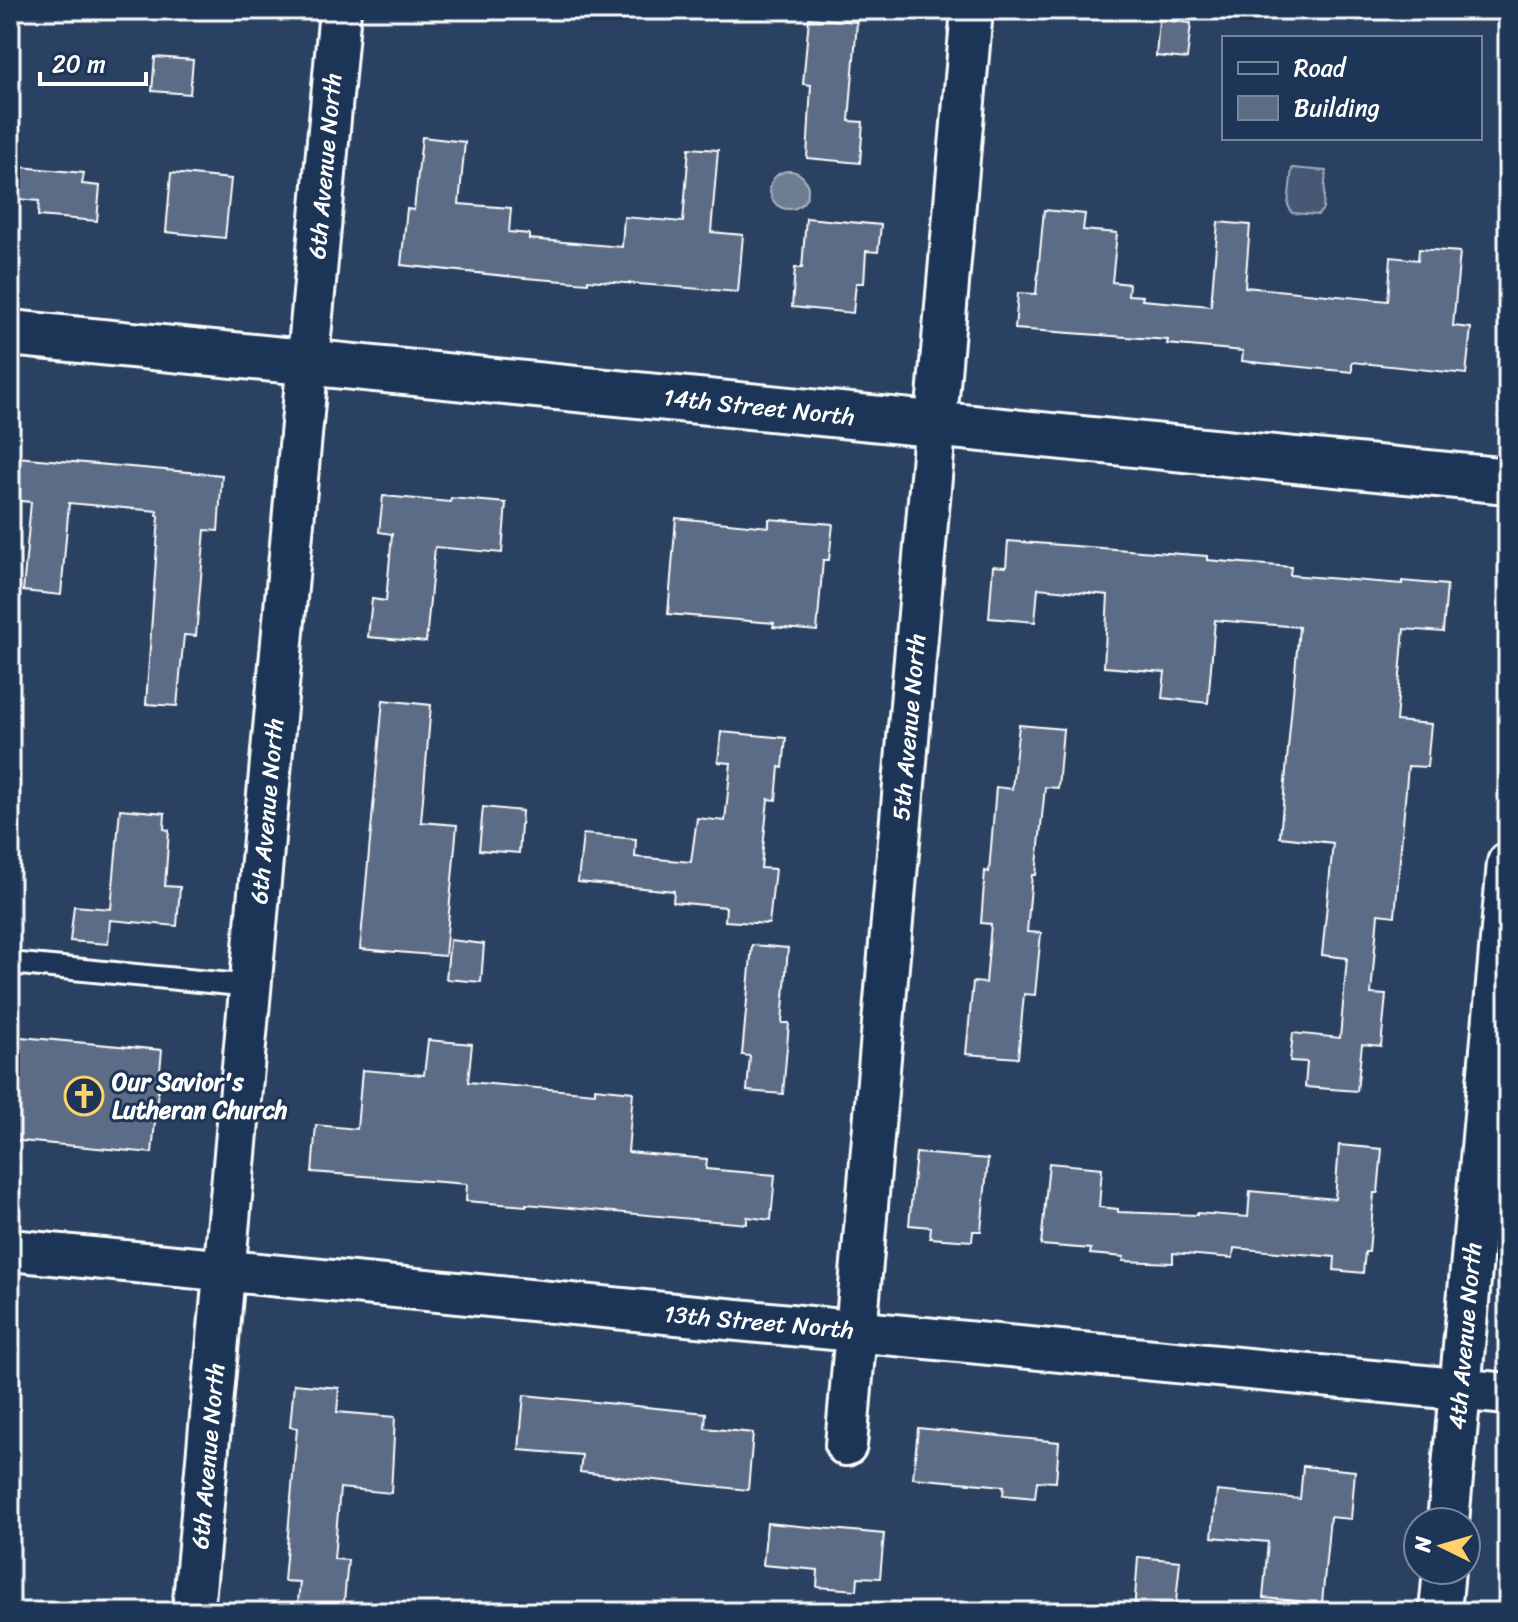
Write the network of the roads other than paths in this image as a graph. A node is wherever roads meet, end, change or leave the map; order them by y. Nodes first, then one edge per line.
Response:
1 (340, 10) edge
2 (972, 10) edge
3 (10, 333) edge
4 (307, 362) junction
5 (935, 425) junction
6 (1508, 481) edge
7 (1508, 863) edge
8 (10, 963) edge
9 (251, 986) junction
10 (10, 1250) edge
11 (224, 1270) junction
12 (856, 1331) junction
13 (1460, 1389) junction
14 (1508, 1394) edge
15 (846, 1445) dead end
16 (1449, 1506) edge
17 (1442, 1586) edge
18 (193, 1612) edge
19 (1440, 1612) edge

1 - 4 street, 6th Avenue North
2 - 5 street, 5th Avenue North
3 - 4 street, 14th Street North
4 - 5 street, 14th Street North
4 - 9 street, 6th Avenue North
5 - 6 street, 14th Street North
5 - 12 street, 5th Avenue North
7 - 13 street, 4th Avenue North
8 - 9 lane
9 - 11 street, 6th Avenue North
10 - 11 street, 13th Street North
11 - 12 street, 13th Street North
11 - 18 street, 6th Avenue North
12 - 13 street, 13th Street North
12 - 15 street, 5th Avenue North
13 - 14 street, 13th Street North
13 - 16 street, 4th Avenue North
17 - 19 street

